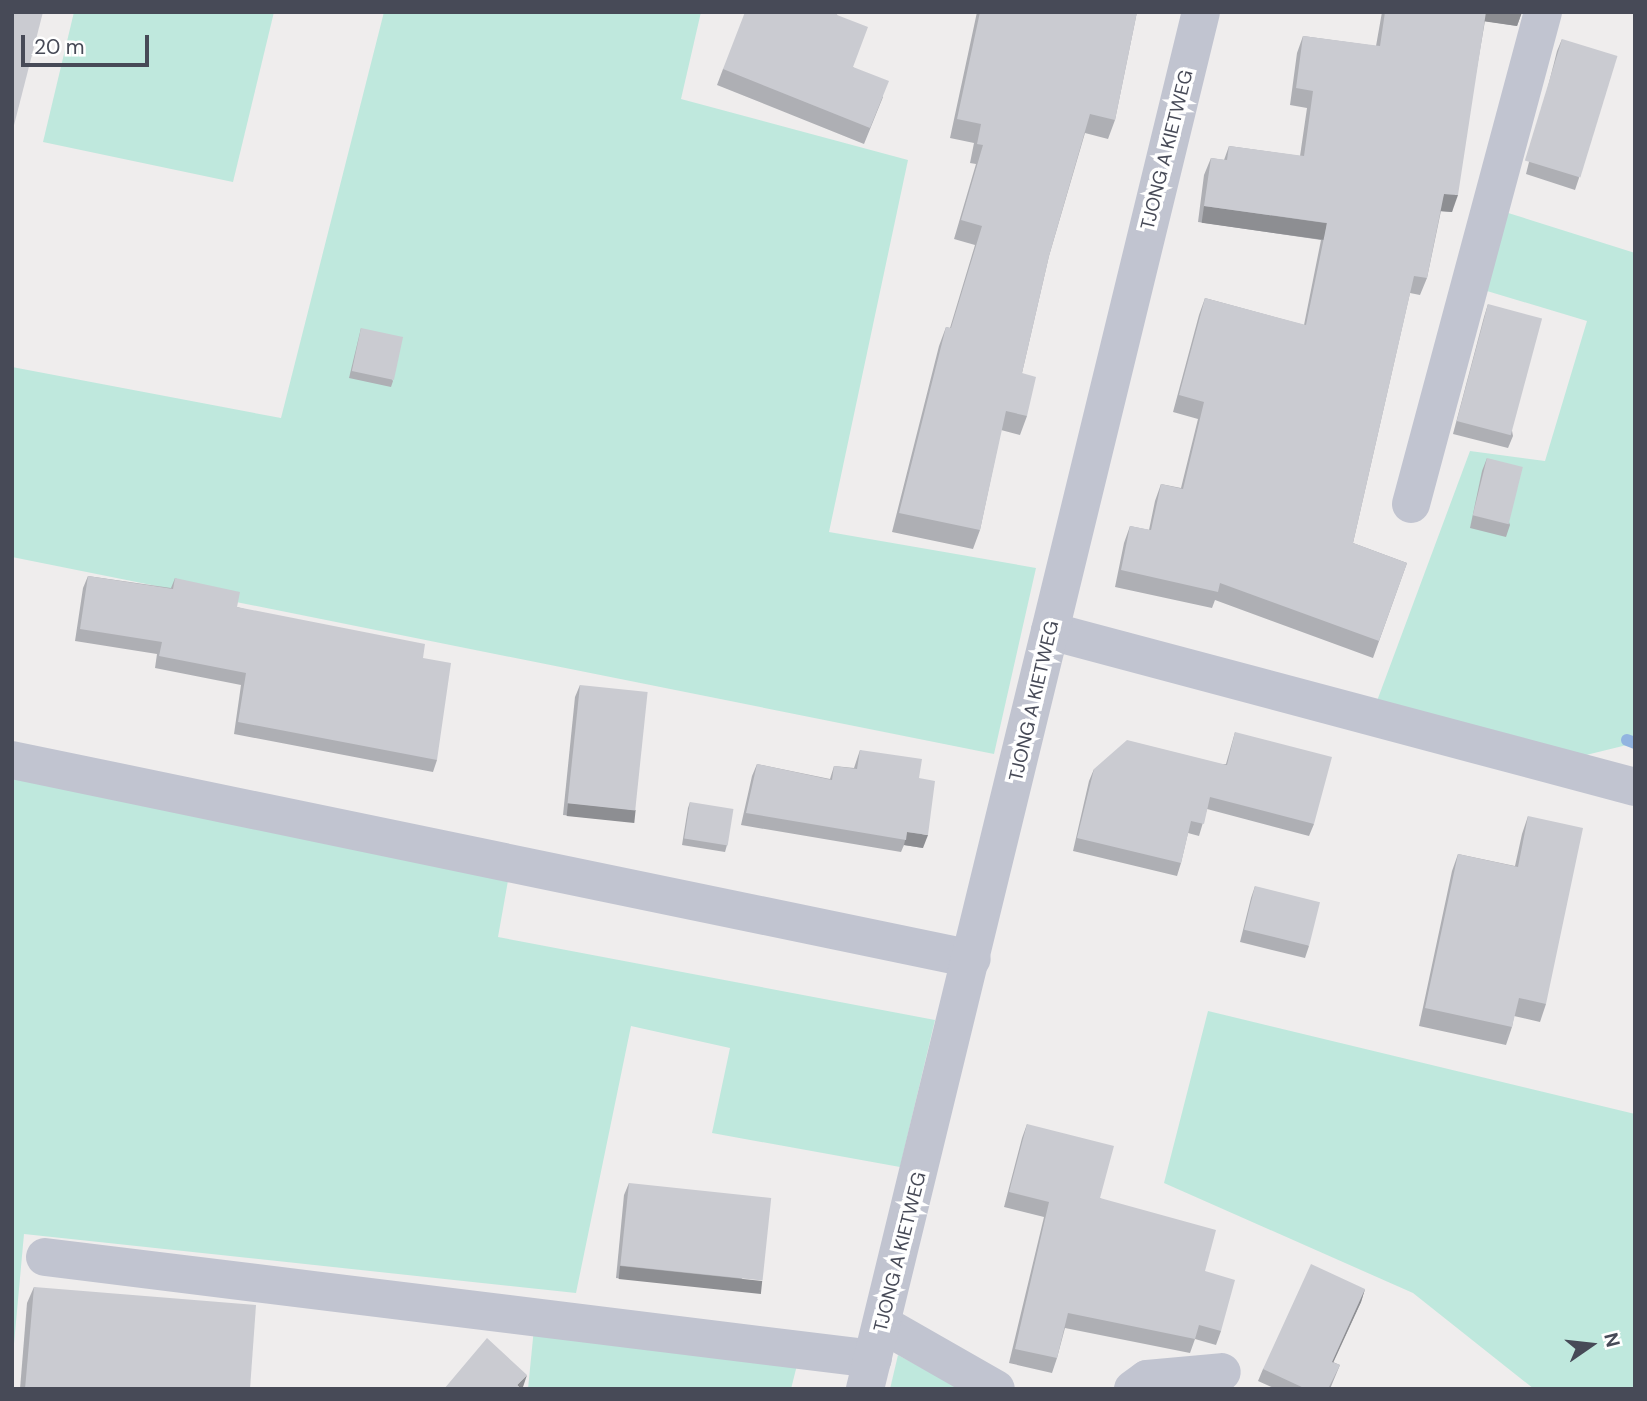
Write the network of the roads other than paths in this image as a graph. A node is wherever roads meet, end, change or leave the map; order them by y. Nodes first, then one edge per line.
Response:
1 (1201, 12) edge
2 (1543, 12) edge
3 (1411, 505) dead end
4 (1050, 631) junction
5 (12, 760) edge
6 (1635, 787) edge
7 (972, 959) junction
8 (44, 1257) dead end
9 (873, 1357) edge
10 (1222, 1372) dead end
11 (996, 1389) edge
12 (1132, 1389) edge

1 - 4 street, TJONG A KIETWEG
2 - 3 street
4 - 6 street
4 - 7 street, TJONG A KIETWEG
5 - 7 street
7 - 9 street, TJONG A KIETWEG
8 - 9 street
9 - 11 street
10 - 12 street

